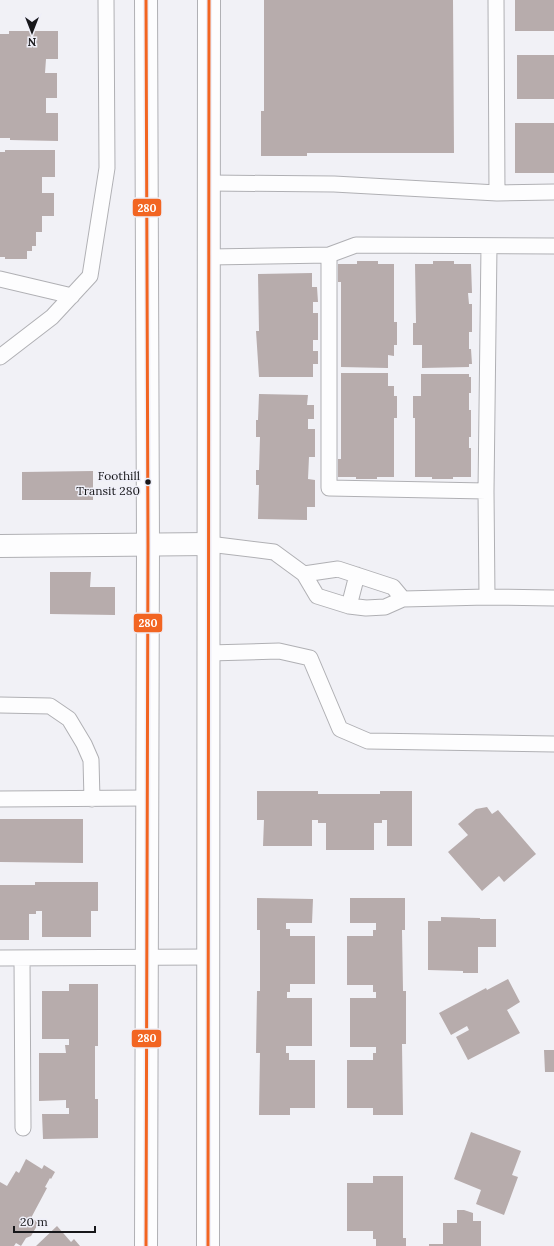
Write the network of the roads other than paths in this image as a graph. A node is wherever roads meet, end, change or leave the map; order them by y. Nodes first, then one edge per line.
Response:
1 (106, 0) edge
2 (146, 0) edge
3 (209, 0) edge
4 (496, 0) edge
5 (209, 183) junction
6 (554, 192) edge
7 (497, 193) junction
8 (489, 246) junction
9 (554, 246) edge
10 (329, 255) junction
11 (209, 257) junction
12 (0, 279) edge
13 (72, 296) junction
14 (0, 356) edge
15 (486, 491) junction
16 (209, 544) junction
17 (148, 545) junction
18 (0, 546) edge
19 (304, 574) junction
20 (357, 575) junction
21 (487, 597) junction
22 (554, 598) edge
23 (403, 599) junction
24 (349, 606) junction
25 (209, 653) junction
26 (0, 705) edge
27 (554, 744) edge
28 (147, 798) junction
29 (0, 799) edge
30 (92, 799) junction
31 (146, 957) junction
32 (209, 957) junction
33 (0, 958) edge
34 (22, 958) junction
35 (23, 1128) dead end
36 (146, 1246) edge
37 (208, 1246) edge

1 - 13 lane
2 - 17 main road
3 - 5 main road
4 - 7 lane
5 - 7 lane
5 - 11 main road
6 - 7 lane
8 - 9 lane
8 - 10 lane
8 - 15 lane
10 - 11 lane
10 - 15 lane
11 - 16 main road
12 - 13 lane
13 - 14 lane
15 - 21 lane
16 - 17 main road
16 - 19 lane
16 - 25 main road
17 - 18 main road
17 - 28 main road
19 - 20 lane
19 - 24 lane
20 - 23 lane
20 - 24 lane
21 - 22 lane
21 - 23 lane
23 - 24 lane
25 - 27 lane
25 - 32 main road
26 - 30 lane
28 - 30 lane
28 - 31 main road
29 - 30 lane
31 - 32 lane
31 - 34 lane
31 - 36 main road
32 - 37 main road
33 - 34 lane
34 - 35 lane

